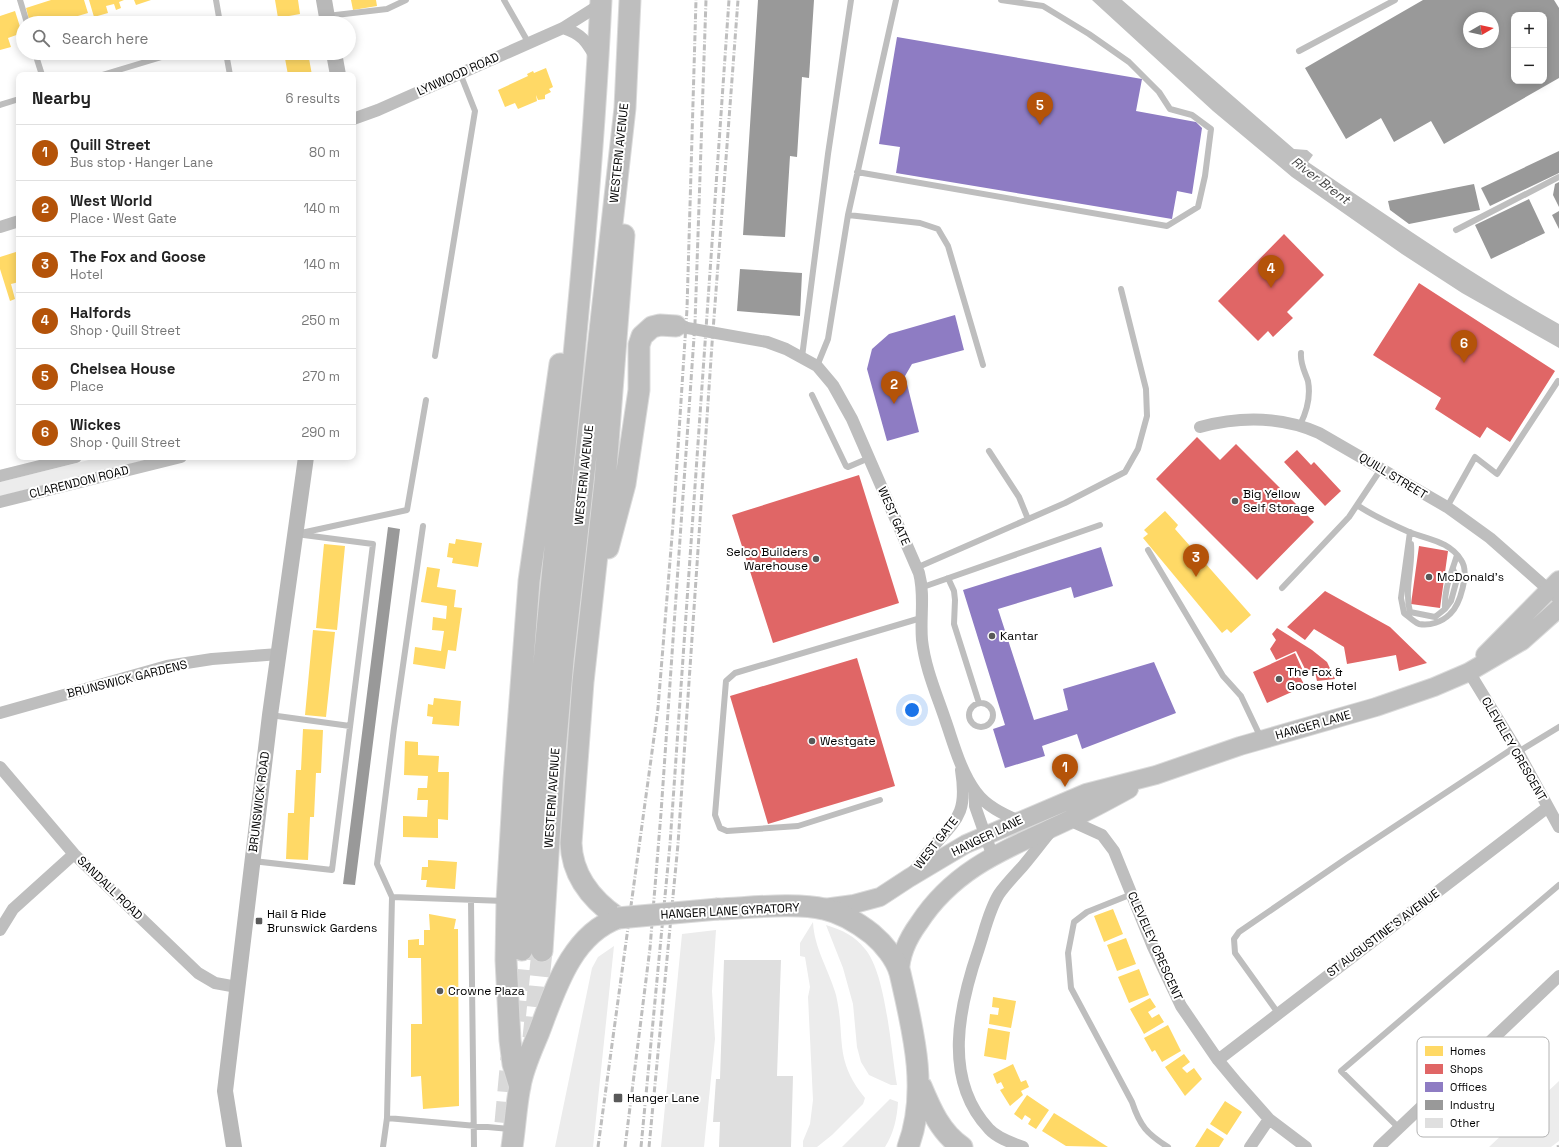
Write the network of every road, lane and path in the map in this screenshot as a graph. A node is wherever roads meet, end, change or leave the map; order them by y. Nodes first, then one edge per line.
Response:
1 (20, 0) edge
2 (216, 0) edge
3 (324, 0) edge
4 (406, 0) edge
5 (504, 0) edge
6 (630, 0) edge
7 (851, 0) edge
8 (896, 0) edge
9 (1001, 0) edge
10 (1395, 0) edge
11 (601, 2) edge
12 (24, 16) edge
13 (219, 16) edge
14 (327, 16) edge
15 (349, 16) edge
16 (563, 28) junction
17 (528, 42) junction
18 (1299, 51) dead end
19 (37, 60) edge
20 (152, 60) edge
21 (227, 60) edge
22 (335, 60) edge
23 (597, 60) junction
24 (41, 72) edge
25 (112, 72) edge
26 (229, 72) edge
27 (337, 72) edge
28 (460, 73) junction
29 (16, 100) edge
30 (0, 105) edge
31 (625, 108) junction
32 (356, 118) edge
33 (857, 172) junction
34 (1559, 177) edge
35 (848, 215) junction
36 (588, 216) junction
37 (16, 222) edge
38 (0, 227) edge
39 (1456, 230) dead end
40 (1122, 289) dead end
41 (676, 326) joint
42 (1301, 354) dead end
43 (435, 356) dead end
44 (802, 357) junction
45 (983, 365) dead end
46 (817, 366) junction
47 (1558, 380) dead end
48 (812, 395) dead end
49 (426, 400) dead end
50 (1300, 425) junction
51 (1200, 427) dead end
52 (989, 451) dead end
53 (869, 458) junction
54 (64, 460) edge
55 (169, 460) edge
56 (306, 460) edge
57 (1381, 469) junction
58 (0, 476) edge
59 (0, 502) edge
60 (1357, 505) junction
61 (1447, 507) junction
62 (1028, 519) junction
63 (1100, 525) dead end
64 (423, 526) dead end
65 (1410, 532) junction
66 (296, 534) junction
67 (1148, 550) dead end
68 (1457, 555) junction
69 (916, 568) junction
70 (948, 578) junction
71 (922, 587) junction
72 (1282, 588) dead end
73 (1556, 590) edge
74 (1559, 608) edge
75 (590, 614) junction
76 (921, 618) junction
77 (279, 654) junction
78 (1469, 672) junction
79 (979, 703) dead end
80 (0, 712) edge
81 (270, 715) junction
82 (350, 726) junction
83 (1559, 727) edge
84 (1262, 740) junction
85 (1516, 750) junction
86 (959, 760) junction
87 (0, 767) edge
88 (1156, 775) junction
89 (975, 792) junction
90 (880, 800) dead end
91 (1548, 807) junction
92 (1018, 821) junction
93 (1062, 823) junction
94 (1559, 827) edge
95 (985, 835) junction
96 (74, 854) junction
97 (993, 857) junction
98 (252, 861) junction
99 (908, 878) junction
100 (1559, 885) edge
101 (1132, 894) junction
102 (392, 897) junction
103 (471, 901) junction
104 (507, 901) junction
105 (824, 908) junction
106 (618, 918) junction
107 (0, 930) edge
108 (900, 973) junction
109 (1559, 976) edge
110 (236, 987) junction
111 (1278, 1013) junction
112 (1495, 1037) edge
113 (1218, 1060) junction
114 (920, 1084) junction
115 (520, 1087) junction
116 (1417, 1112) edge
117 (386, 1118) junction
118 (1269, 1119) junction
119 (474, 1125) junction
120 (1400, 1128) junction
121 (513, 1138) edge
122 (233, 1147) edge
123 (383, 1147) edge
124 (474, 1147) edge
125 (908, 1147) edge
126 (962, 1147) edge
127 (1023, 1147) edge
128 (1168, 1147) edge
129 (1250, 1147) edge
130 (1306, 1147) edge
131 (1379, 1147) edge

1 - 12 lane
2 - 13 lane
3 - 14 street
4 - 15 lane
5 - 17 lane
6 - 31 highway, WESTERN AVENUE
7 - 44 lane
8 - 33 lane
9 - 33 lane
10 - 18 lane
11 - 16 street, LYNWOOD ROAD
11 - 23 highway, WESTERN AVENUE
16 - 17 street, LYNWOOD ROAD
16 - 23 street
17 - 28 street, LYNWOOD ROAD
19 - 24 lane
20 - 25 lane
21 - 26 lane
22 - 27 street
23 - 36 highway, WESTERN AVENUE
28 - 32 street, LYNWOOD ROAD
28 - 43 lane
29 - 30 lane
31 - 36 highway, WESTERN AVENUE
31 - 75 highway
33 - 35 lane
34 - 39 lane
35 - 45 lane
35 - 46 lane
36 - 104 highway
37 - 38 street
40 - 62 lane
41 - 44 street, WEST GATE
41 - 75 highway
42 - 50 lane
44 - 46 street, WEST GATE
46 - 53 street, WEST GATE
47 - 61 lane
48 - 53 lane
49 - 66 lane
50 - 51 street, QUILL STREET
50 - 57 street, QUILL STREET
52 - 62 lane
53 - 69 street, WEST GATE
54 - 58 street, CLARENDON ROAD
55 - 59 street, CLARENDON ROAD
56 - 66 street, BRUNSWICK ROAD
57 - 60 lane
57 - 61 street, QUILL STREET
60 - 65 lane
60 - 72 lane
61 - 73 street, QUILL STREET
62 - 69 lane
63 - 70 lane
64 - 102 lane
65 - 68 lane
65 - 68 lane
65 - 68 lane
66 - 77 street, BRUNSWICK ROAD
66 - 82 lane
67 - 84 lane
69 - 71 street, WEST GATE
70 - 71 lane
70 - 79 lane
71 - 76 street, WEST GATE
73 - 78 main road, HANGER LANE
74 - 78 main road, HANGER LANE
75 - 106 highway
76 - 86 street, WEST GATE
76 - 90 lane
77 - 80 street, BRUNSWICK GARDENS
77 - 81 street, BRUNSWICK ROAD
78 - 84 main road, HANGER LANE
78 - 85 street, CLEVELEY CRESCENT
81 - 82 lane
81 - 98 street, BRUNSWICK ROAD
82 - 98 lane
83 - 85 lane
84 - 88 main road, HANGER LANE
85 - 91 street, CLEVELEY CRESCENT
85 - 111 lane
86 - 89 street, WEST GATE
86 - 99 street, WEST GATE
87 - 96 street, SANDALL ROAD
88 - 92 main road, HANGER LANE
88 - 93 main road, HANGER LANE
89 - 92 street, WEST GATE
89 - 95 street, WEST GATE
91 - 94 street, CLEVELEY CRESCENT
91 - 111 street, ST AUGUSTINE'S AVENUE
92 - 95 main road, HANGER LANE
93 - 97 main road, HANGER LANE
93 - 101 street, CLEVELEY CRESCENT
93 - 127 street
95 - 97 street, WEST GATE
95 - 99 main road, HANGER LANE
96 - 107 street
96 - 110 street, SANDALL ROAD
97 - 108 main road, HANGER LANE
98 - 110 street, BRUNSWICK ROAD
99 - 105 main road, HANGER LANE
100 - 120 lane
101 - 113 street, CLEVELEY CRESCENT
101 - 128 lane
102 - 103 lane
102 - 117 lane
103 - 104 lane
103 - 119 lane
104 - 115 highway
105 - 106 highway, HANGER LANE GYRATORY, bridge
105 - 108 highway, HANGER LANE GYRATORY
106 - 115 highway, HANGER LANE GYRATORY
108 - 114 highway, HANGER LANE GYRATORY
109 - 112 street
110 - 122 street, BRUNSWICK ROAD
111 - 113 street, ST AUGUSTINE'S AVENUE
113 - 118 street, CLEVELEY CRESCENT
114 - 125 highway, HANGER LANE GYRATORY
114 - 126 highway
115 - 121 highway, HANGER LANE GYRATORY
116 - 120 street
117 - 119 lane
117 - 123 lane
118 - 129 street
118 - 130 street, CLEVELEY CRESCENT
119 - 121 lane
119 - 124 lane
120 - 131 street

